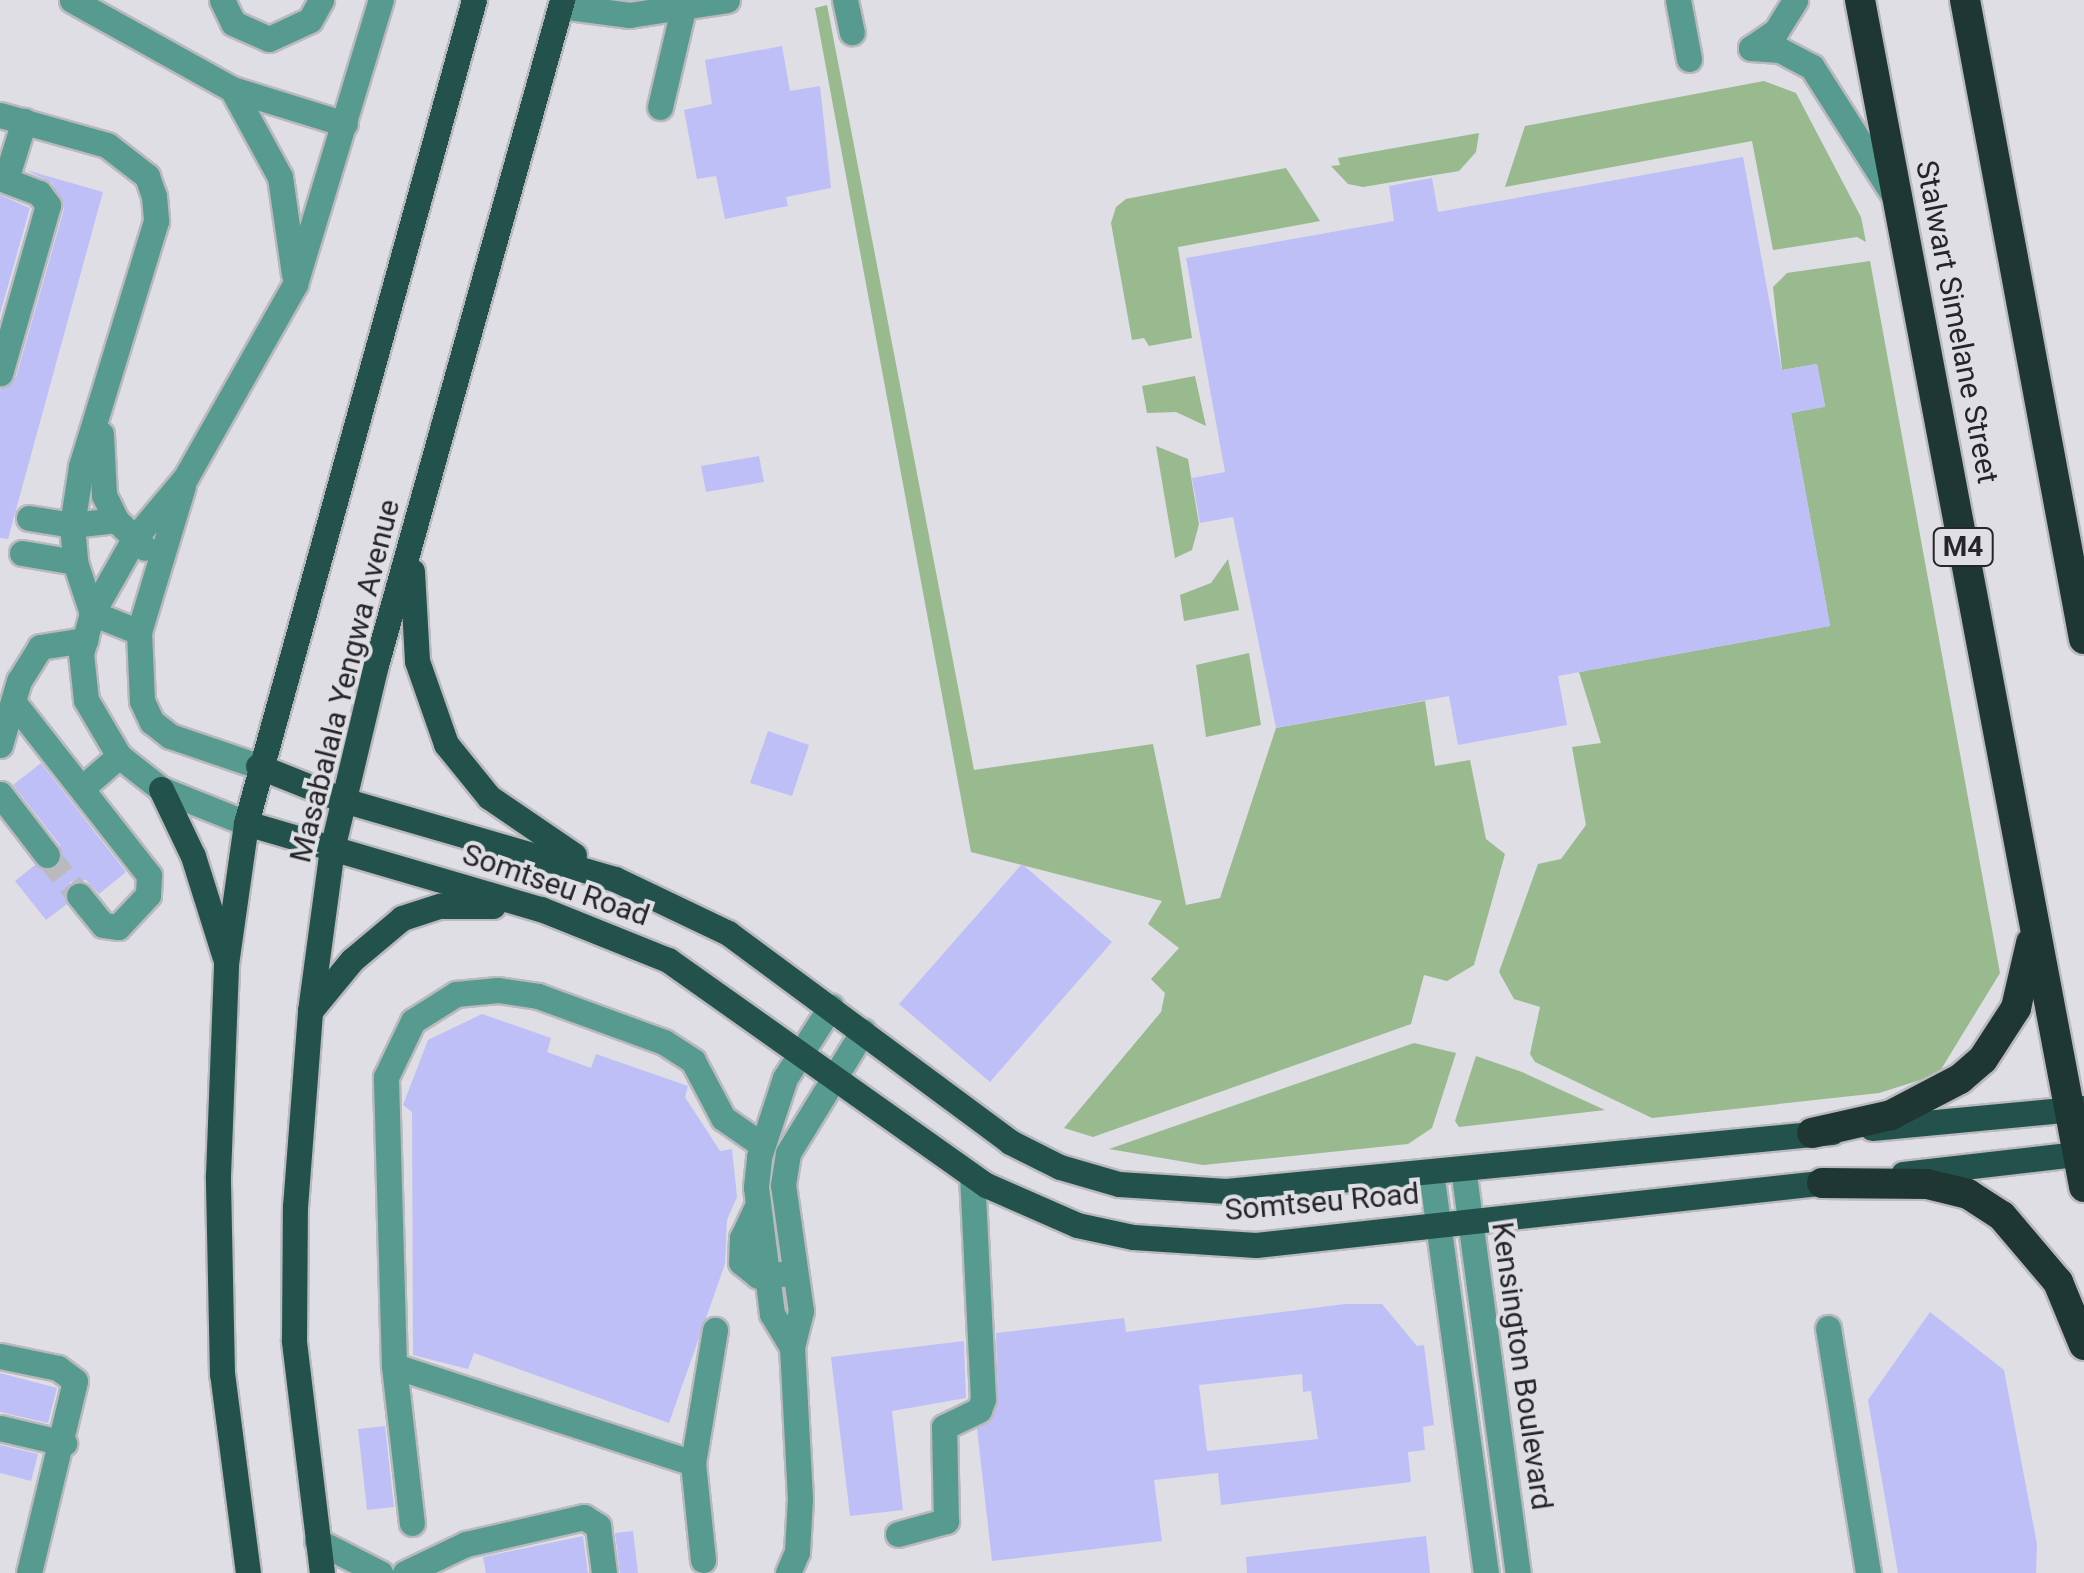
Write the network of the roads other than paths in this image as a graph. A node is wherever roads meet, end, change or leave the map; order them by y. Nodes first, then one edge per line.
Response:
1 (72, 0) edge
2 (222, 0) edge
3 (321, 0) edge
4 (381, 0) edge
5 (474, 0) edge
6 (727, 0) edge
7 (845, 0) edge
8 (1678, 0) edge
9 (1795, 0) edge
10 (1860, 0) edge
11 (1965, 0) edge
12 (561, 3) edge
13 (684, 4) edge
14 (852, 32) dead end
15 (1690, 59) dead end
16 (232, 89) junction
17 (660, 107) dead end
18 (12, 118) edge
19 (345, 124) junction
20 (3, 178) edge
21 (1899, 202) junction
22 (295, 284) junction
23 (0, 373) edge
24 (102, 411) junction
25 (186, 477) junction
26 (29, 518) dead end
27 (116, 520) junction
28 (72, 525) junction
29 (134, 539) junction
30 (411, 546) junction
31 (22, 552) dead end
32 (160, 561) junction
33 (75, 562) junction
34 (92, 613) junction
35 (139, 632) junction
36 (85, 640) junction
37 (2084, 640) edge
38 (14, 703) junction
39 (0, 744) edge
40 (118, 756) junction
41 (258, 766) junction
42 (82, 788) junction
43 (161, 789) junction
44 (0, 794) edge
45 (343, 800) junction
46 (246, 823) junction
47 (332, 849) junction
48 (47, 855) tunnel mouth
49 (615, 878) junction
50 (78, 895) tunnel mouth
51 (2034, 927) junction
52 (596, 928) junction
53 (226, 964) junction
54 (831, 1006) junction
55 (310, 1011) junction
56 (863, 1032) junction
57 (799, 1050) junction
58 (834, 1075) junction
59 (2076, 1109) edge
60 (1812, 1134) junction
61 (762, 1145) junction
62 (2080, 1153) edge
63 (1463, 1168) junction
64 (1431, 1172) junction
65 (972, 1176) junction
66 (1822, 1183) junction
67 (2084, 1187) edge
68 (1469, 1221) junction
69 (1437, 1225) junction
70 (796, 1271) junction
71 (768, 1276) junction
72 (1828, 1328) dead end
73 (715, 1330) dead end
74 (2084, 1346) edge
75 (792, 1347) junction
76 (0, 1356) edge
77 (394, 1366) junction
78 (0, 1428) edge
79 (64, 1443) junction
80 (693, 1464) junction
81 (412, 1524) dead end
82 (898, 1534) dead end
83 (316, 1540) junction
84 (703, 1560) dead end
85 (412, 1571) edge
86 (29, 1573) edge
87 (248, 1573) edge
88 (322, 1573) edge
89 (380, 1573) edge
90 (604, 1573) edge
91 (788, 1573) edge
92 (1486, 1573) edge
93 (1518, 1573) edge
94 (1868, 1573) edge

1 - 16 street
2 - 3 street
4 - 19 street
5 - 41 main road, Masabalala Yengwa Avenue
6 - 13 street
7 - 14 street
8 - 15 street
9 - 21 street
10 - 21 highway, Stalwart Simelane Street / M4
11 - 37 highway
12 - 13 street
12 - 30 main road, Masabalala Yengwa Avenue
13 - 17 street
16 - 19 street
16 - 22 street
18 - 20 street
18 - 24 street
19 - 22 street
20 - 23 street
21 - 51 highway, Stalwart Simelane Street / M4
22 - 25 street
24 - 27 street
24 - 28 street
25 - 29 street
25 - 32 street
26 - 28 street
27 - 28 street
27 - 29 street
28 - 33 street
29 - 32 street
29 - 34 street
30 - 45 main road, Masabalala Yengwa Avenue
30 - 49 main road
31 - 33 street
32 - 35 street
33 - 34 street
34 - 35 street
34 - 36 street
35 - 41 street
36 - 38 street
36 - 40 street
38 - 39 street
38 - 42 street
40 - 42 street
40 - 43 street
41 - 45 main road, Somtseu Road
41 - 46 main road, Masabalala Yengwa Avenue
42 - 50 street
43 - 46 street
43 - 53 main road
44 - 48 street
45 - 47 main road, Masabalala Yengwa Avenue
45 - 49 main road, Somtseu Road
46 - 47 main road, Somtseu Road
46 - 53 main road, Masabalala Yengwa Avenue
47 - 52 main road, Somtseu Road
47 - 55 main road, Masabalala Yengwa Avenue
49 - 54 main road, Somtseu Road
51 - 59 highway, Stalwart Simelane Street / M4
51 - 60 highway
52 - 55 main road
52 - 57 main road, Somtseu Road
53 - 87 main road, Masabalala Yengwa Avenue
54 - 56 main road, Somtseu Road
54 - 57 street
55 - 83 main road, Masabalala Yengwa Avenue
56 - 58 street
56 - 64 main road, Somtseu Road
57 - 58 main road, Somtseu Road
57 - 61 street
58 - 65 main road, Somtseu Road
58 - 70 street
59 - 60 main road, Somtseu Road
59 - 62 highway, Stalwart Simelane Street / M4
60 - 63 main road, Somtseu Road
61 - 71 street
61 - 77 street
62 - 66 main road, Somtseu Road
62 - 67 highway, Stalwart Simelane Street / M4
63 - 64 main road, Somtseu Road
63 - 68 street, Kensington Boulevard
64 - 69 street
65 - 69 main road, Somtseu Road
65 - 82 street
66 - 68 main road, Somtseu Road
66 - 74 highway
68 - 69 main road, Somtseu Road
68 - 93 street, Kensington Boulevard
69 - 92 street
70 - 71 street
70 - 75 street
71 - 75 street
72 - 94 street
73 - 80 street
75 - 91 street
76 - 79 street
77 - 80 street
77 - 81 street
78 - 79 street
79 - 86 street
80 - 84 street
83 - 88 main road, Masabalala Yengwa Avenue
83 - 89 street
85 - 90 street

